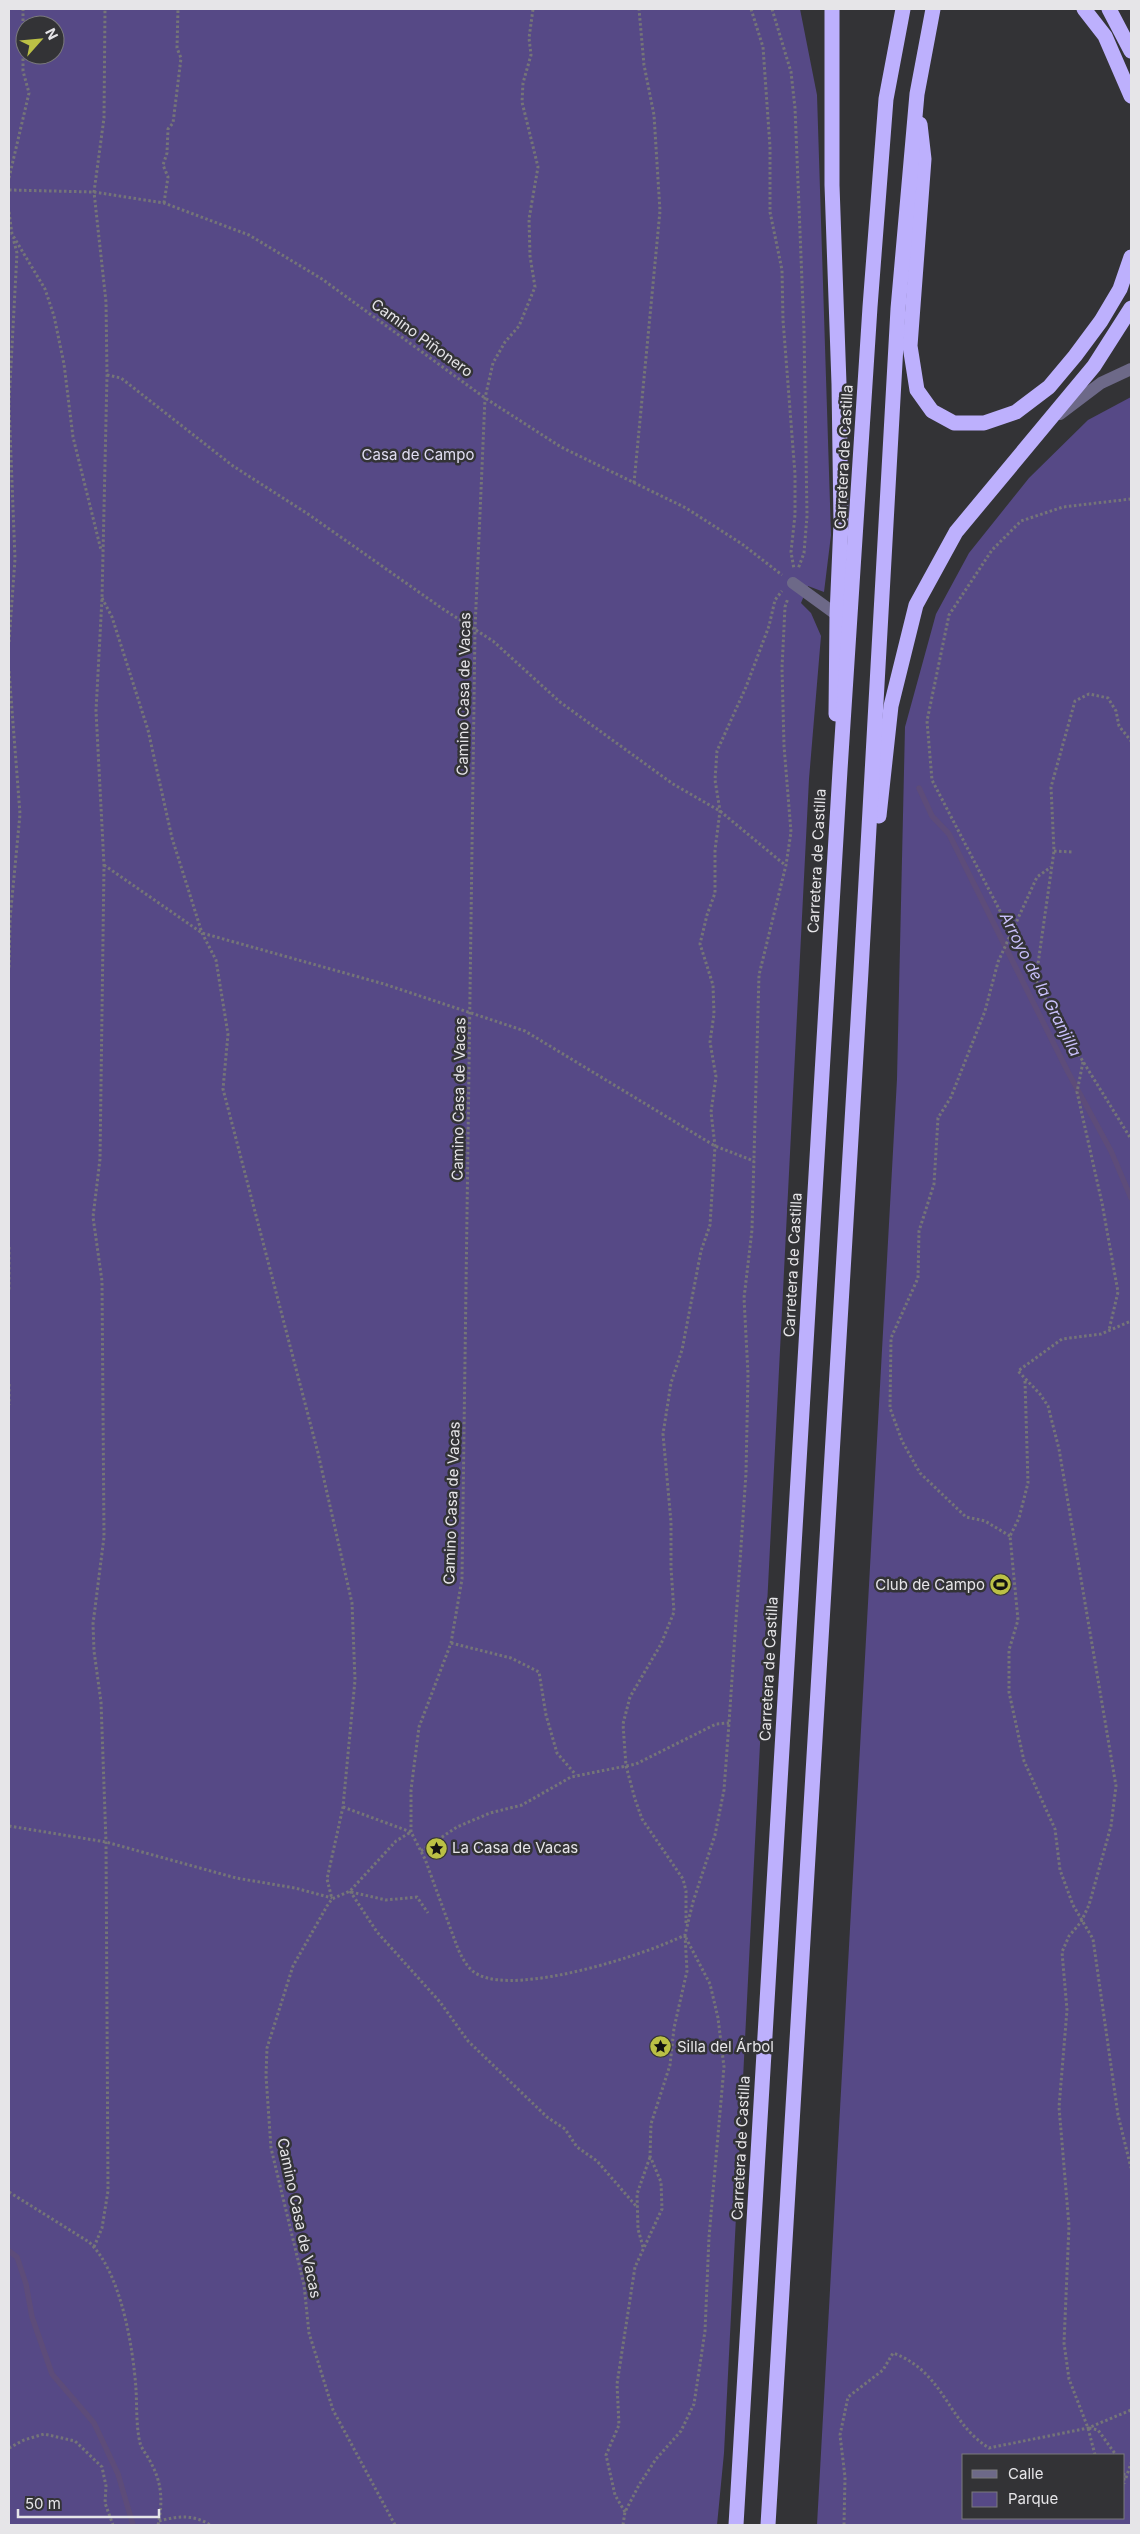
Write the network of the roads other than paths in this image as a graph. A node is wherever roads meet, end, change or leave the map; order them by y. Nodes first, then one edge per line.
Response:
1 (832, 9) edge
2 (903, 9) edge
3 (933, 9) edge
4 (1084, 9) edge
5 (1109, 9) edge
6 (1131, 50) edge
7 (916, 94) junction
8 (1131, 96) edge
9 (1131, 257) edge
10 (1131, 308) edge
11 (1131, 369) edge
12 (1046, 424) junction
13 (794, 579) road end
14 (837, 615) junction
15 (840, 770) junction
16 (862, 971) junction
17 (774, 2434) junction
18 (736, 2525) edge
19 (768, 2525) edge
20 (774, 2525) edge

1 - 14 highway
2 - 15 highway, Carretera de Castilla
3 - 7 highway
4 - 8 highway
5 - 6 highway
7 - 9 highway
7 - 16 highway
10 - 12 highway
11 - 12 lane
12 - 16 highway
13 - 14 lane
14 - 15 highway
15 - 18 highway, Carretera de Castilla
16 - 17 highway
17 - 19 highway
17 - 20 lane

